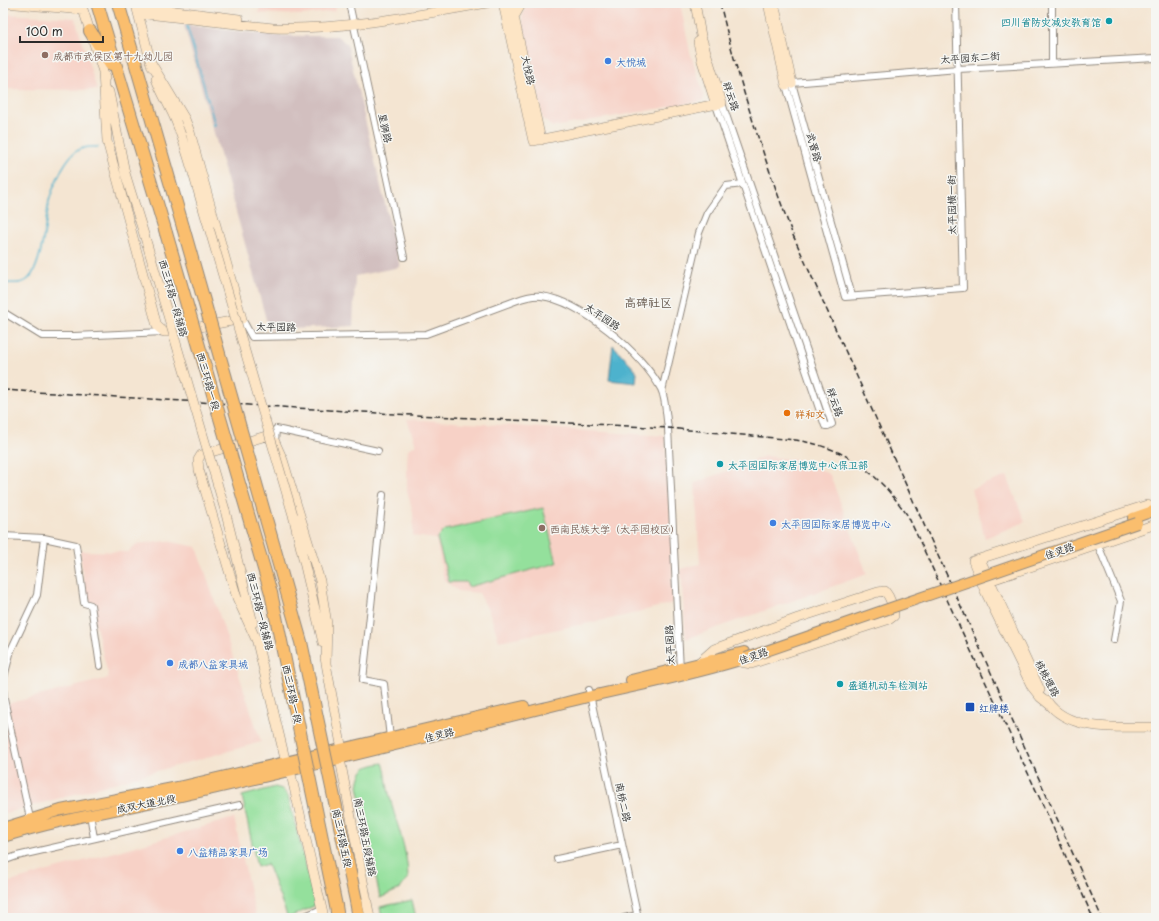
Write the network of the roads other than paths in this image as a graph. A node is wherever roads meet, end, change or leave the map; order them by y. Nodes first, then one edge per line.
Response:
1 (5, 3) edge
2 (97, 3) edge
3 (118, 3) edge
4 (349, 3) edge
5 (453, 3) edge
6 (487, 3) edge
7 (503, 3) edge
8 (511, 3) edge
9 (522, 3) edge
10 (690, 3) edge
11 (695, 3) edge
12 (768, 3) edge
13 (774, 3) edge
14 (956, 3) edge
15 (1052, 3) edge
16 (82, 6) edge
17 (137, 7) edge
18 (514, 17) junction
19 (352, 21) junction
20 (90, 31) junction
21 (1156, 58) edge
22 (150, 61) junction
23 (1052, 63) junction
24 (958, 69) junction
25 (103, 72) junction
26 (118, 74) junction
27 (789, 84) junction
28 (719, 104) junction
29 (537, 141) junction
30 (743, 184) junction
31 (404, 257) dead end
32 (848, 297) joint
33 (3, 312) edge
34 (242, 319) junction
35 (164, 332) junction
36 (662, 391) junction
37 (275, 442) junction
38 (378, 451) dead end
39 (383, 495) dead end
40 (1156, 509) edge
41 (1156, 517) edge
42 (1135, 521) junction
43 (1156, 524) edge
44 (3, 536) edge
45 (44, 538) junction
46 (1098, 544) junction
47 (985, 582) junction
48 (1114, 640) dead end
49 (258, 644) junction
50 (745, 655) junction
51 (735, 661) junction
52 (326, 663) junction
53 (697, 664) junction
54 (100, 666) dead end
55 (680, 672) junction
56 (3, 681) edge
57 (3, 687) edge
58 (590, 693) junction
59 (1156, 727) edge
60 (390, 738) junction
61 (341, 755) junction
62 (326, 758) joint
63 (307, 762) joint
64 (288, 766) junction
65 (240, 805) dead end
66 (90, 814) junction
67 (31, 824) junction
68 (3, 828) edge
69 (3, 837) edge
70 (94, 838) junction
71 (622, 845) junction
72 (557, 859) dead end
73 (3, 861) edge
74 (337, 912) edge
75 (323, 914) edge
76 (637, 916) edge
77 (300, 918) edge
78 (359, 918) edge
79 (370, 918) edge
80 (624, 918) edge

1 - 16 main road
2 - 26 highway, 西三环路一段
3 - 62 highway, 西三环路一段, bridge
4 - 19 street, 星狮路
5 - 19 main road
6 - 19 main road
7 - 29 main road, 大悦路
8 - 18 main road
9 - 18 main road
10 - 28 main road, 祥云路
11 - 28 main road, 祥云路
12 - 27 main road, 武晋路
13 - 27 main road, 武晋路
14 - 24 street, 太平园横一街
15 - 23 street
16 - 20 main road, 西三环路一段辅路
17 - 19 main road
17 - 22 main road
18 - 29 main road
19 - 31 street, 星狮路
20 - 25 main road, 西三环路一段辅路
20 - 26 highway
21 - 23 street, 太平园东二街
22 - 34 main road
22 - 52 main road, bridge
23 - 24 street, 太平园东二街
24 - 27 street, 太平园东二街
24 - 32 street, 太平园横一街
25 - 35 main road
25 - 49 main road, 西三环路一段辅路, bridge
26 - 63 highway, 西三环路一段, bridge
27 - 32 street, 武晋路
28 - 29 main road
28 - 30 street, 祥云路
28 - 30 street, 祥云路
30 - 36 street
33 - 35 street
34 - 35 main road
34 - 36 street, 太平园路
36 - 55 street, 太平园路
37 - 38 street
37 - 49 main road
37 - 52 main road
39 - 60 street
40 - 42 main road, 佳灵路
40 - 47 main road, 核桃堰路
41 - 42 main road, 佳灵路
42 - 50 main road, 佳灵路, bridge
43 - 46 main road
44 - 45 street
45 - 54 street
45 - 56 street
46 - 47 main road
46 - 48 street
47 - 59 main road, 核桃堰路
49 - 64 main road, 西三环路一段辅路
50 - 51 main road, 佳灵路
50 - 53 main road, 佳灵路
51 - 53 main road
51 - 55 main road, 佳灵路
52 - 61 main road
53 - 55 main road, 佳灵路
55 - 58 main road, 佳灵路
57 - 67 street
58 - 60 main road, 佳灵路
58 - 61 main road, 佳灵路
58 - 71 street, 南桥二路
60 - 61 main road, 佳灵路
61 - 64 main road
61 - 79 main road, 南三环路五段辅路
62 - 78 highway, 南三环路五段, bridge
63 - 74 highway, 南三环路五段, bridge
64 - 66 main road, 成双大道北段
64 - 67 main road, 成双大道北段
64 - 75 main road
65 - 70 street
66 - 67 main road, 成双大道北段
66 - 70 street
67 - 68 main road, 成双大道北段
67 - 69 main road, 成双大道北段
70 - 73 street
71 - 72 street
71 - 76 street, 南桥二路
75 - 77 street
76 - 80 street

